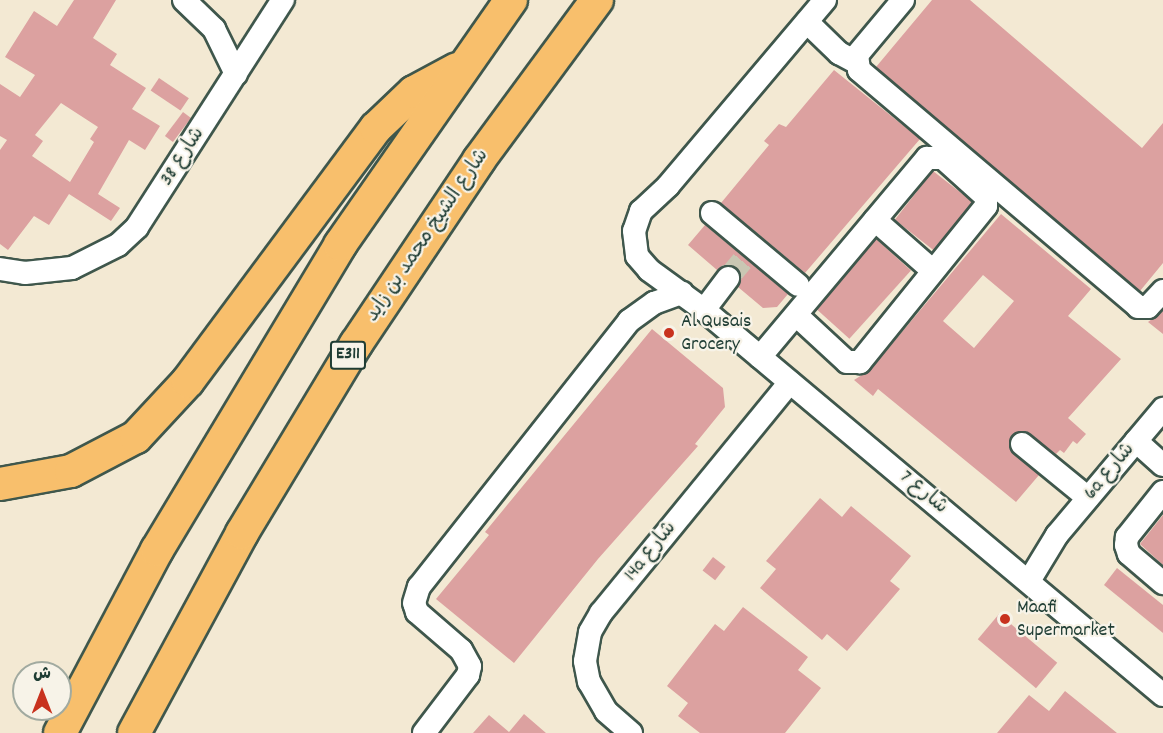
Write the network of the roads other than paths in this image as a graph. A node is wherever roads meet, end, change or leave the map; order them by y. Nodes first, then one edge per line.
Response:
1 (184, 0) edge
2 (283, 0) edge
3 (511, 0) edge
4 (597, 0) edge
5 (825, 0) edge
6 (903, 0) edge
7 (807, 22) junction
8 (855, 62) junction
9 (460, 68) junction
10 (236, 74) junction
11 (712, 213) dead end
12 (875, 220) junction
13 (0, 269) edge
14 (933, 271) junction
15 (728, 278) tunnel mouth
16 (798, 285) dead end
17 (1163, 291) edge
18 (682, 292) junction
19 (704, 310) junction
20 (796, 315) junction
21 (760, 357) junction
22 (790, 382) junction
23 (1163, 410) edge
24 (1136, 441) junction
25 (1022, 444) dead end
26 (1163, 465) edge
27 (0, 484) edge
28 (1163, 492) edge
29 (1088, 498) junction
30 (1022, 576) junction
31 (1163, 583) edge
32 (1163, 695) edge
33 (60, 733) edge
34 (135, 733) edge
35 (424, 733) edge
36 (631, 733) edge

1 - 10 street
2 - 10 street, شارع 38
3 - 9 highway
4 - 34 highway, شارع الشيخ محمد بن زايد / E311
5 - 7 street, شارع 7
6 - 8 street
7 - 8 street
7 - 18 street, شارع 7
8 - 17 street
9 - 27 highway
9 - 33 highway
10 - 13 street, شارع 38
11 - 16 street
12 - 14 street
12 - 14 street
12 - 20 street
14 - 20 street
15 - 19 street
18 - 19 street, شارع 7
18 - 35 street
19 - 21 street, شارع 7
20 - 21 street
21 - 22 street, شارع 7
22 - 30 street, شارع 7
22 - 36 street, 14a شارع
23 - 24 street, 6a شارع
24 - 26 street
24 - 29 street, 6a شارع
25 - 29 street
28 - 31 street
29 - 30 street, 6a شارع
30 - 32 street, شارع 7

